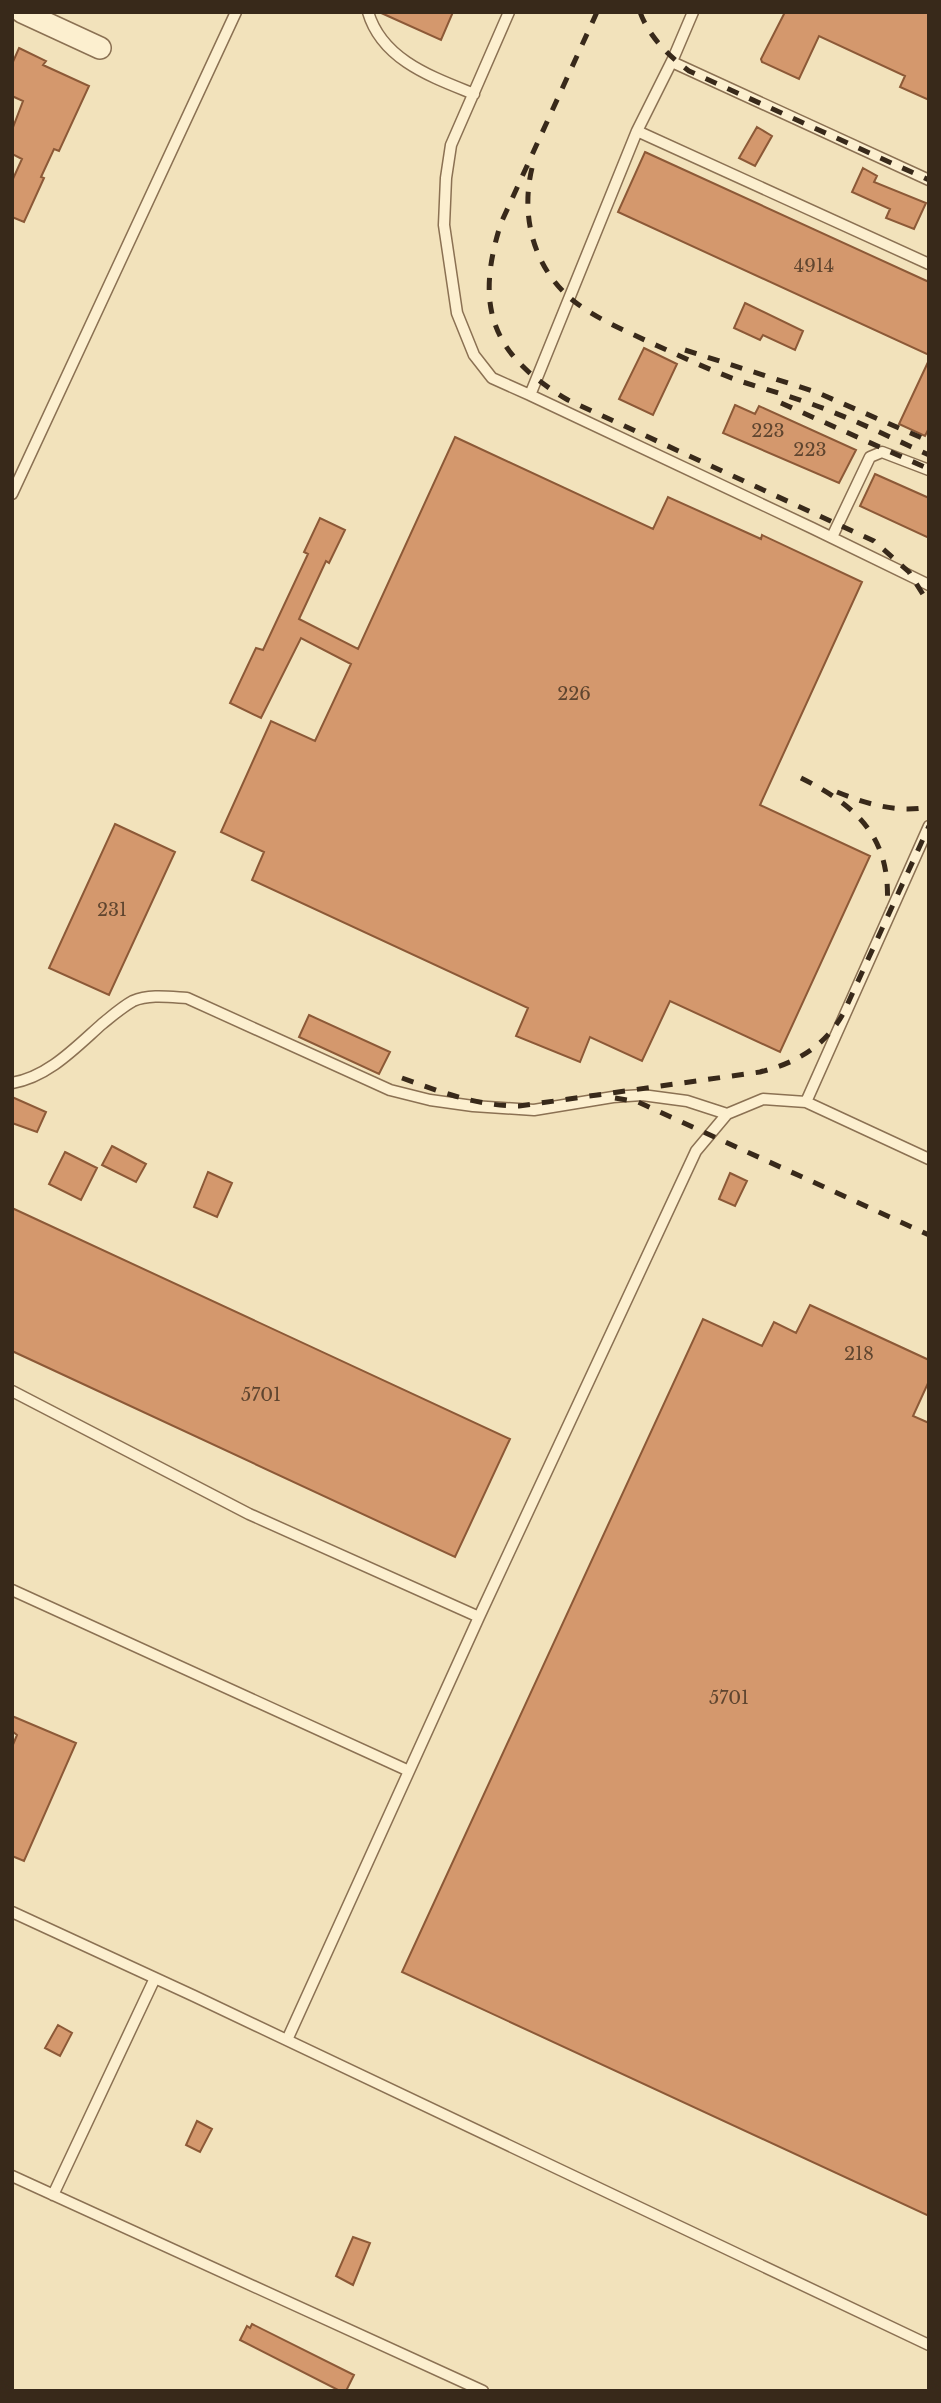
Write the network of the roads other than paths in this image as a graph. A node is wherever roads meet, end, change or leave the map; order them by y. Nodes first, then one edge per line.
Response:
1 (22, 12) edge
2 (236, 12) edge
3 (368, 12) edge
4 (509, 12) edge
5 (693, 12) edge
6 (100, 48) dead end
7 (672, 62) junction
8 (474, 94) junction
9 (637, 131) junction
10 (929, 180) edge
11 (929, 264) edge
12 (530, 396) junction
13 (929, 470) edge
14 (12, 495) edge
15 (832, 537) junction
16 (929, 585) edge
17 (928, 830) edge
18 (12, 1083) edge
19 (806, 1102) junction
20 (727, 1114) junction
21 (929, 1159) edge
22 (12, 1391) edge
23 (12, 1590) edge
24 (479, 1617) junction
25 (409, 1771) junction
26 (12, 1912) edge
27 (155, 1978) junction
28 (287, 2040) junction
29 (12, 2176) edge
30 (52, 2195) junction
31 (929, 2345) edge
32 (483, 2391) edge

1 - 6 street
2 - 14 lane
3 - 8 lane
4 - 8 lane
5 - 7 lane
7 - 9 lane
7 - 10 lane
8 - 12 lane
9 - 11 lane
9 - 12 lane
12 - 15 lane
13 - 15 lane
15 - 16 lane
17 - 19 lane
18 - 20 lane
19 - 20 lane
19 - 21 lane
20 - 24 lane
22 - 24 lane
23 - 25 lane
24 - 25 lane
25 - 28 lane
26 - 27 lane
27 - 28 lane
27 - 30 lane
28 - 31 lane
29 - 30 lane
30 - 32 lane

